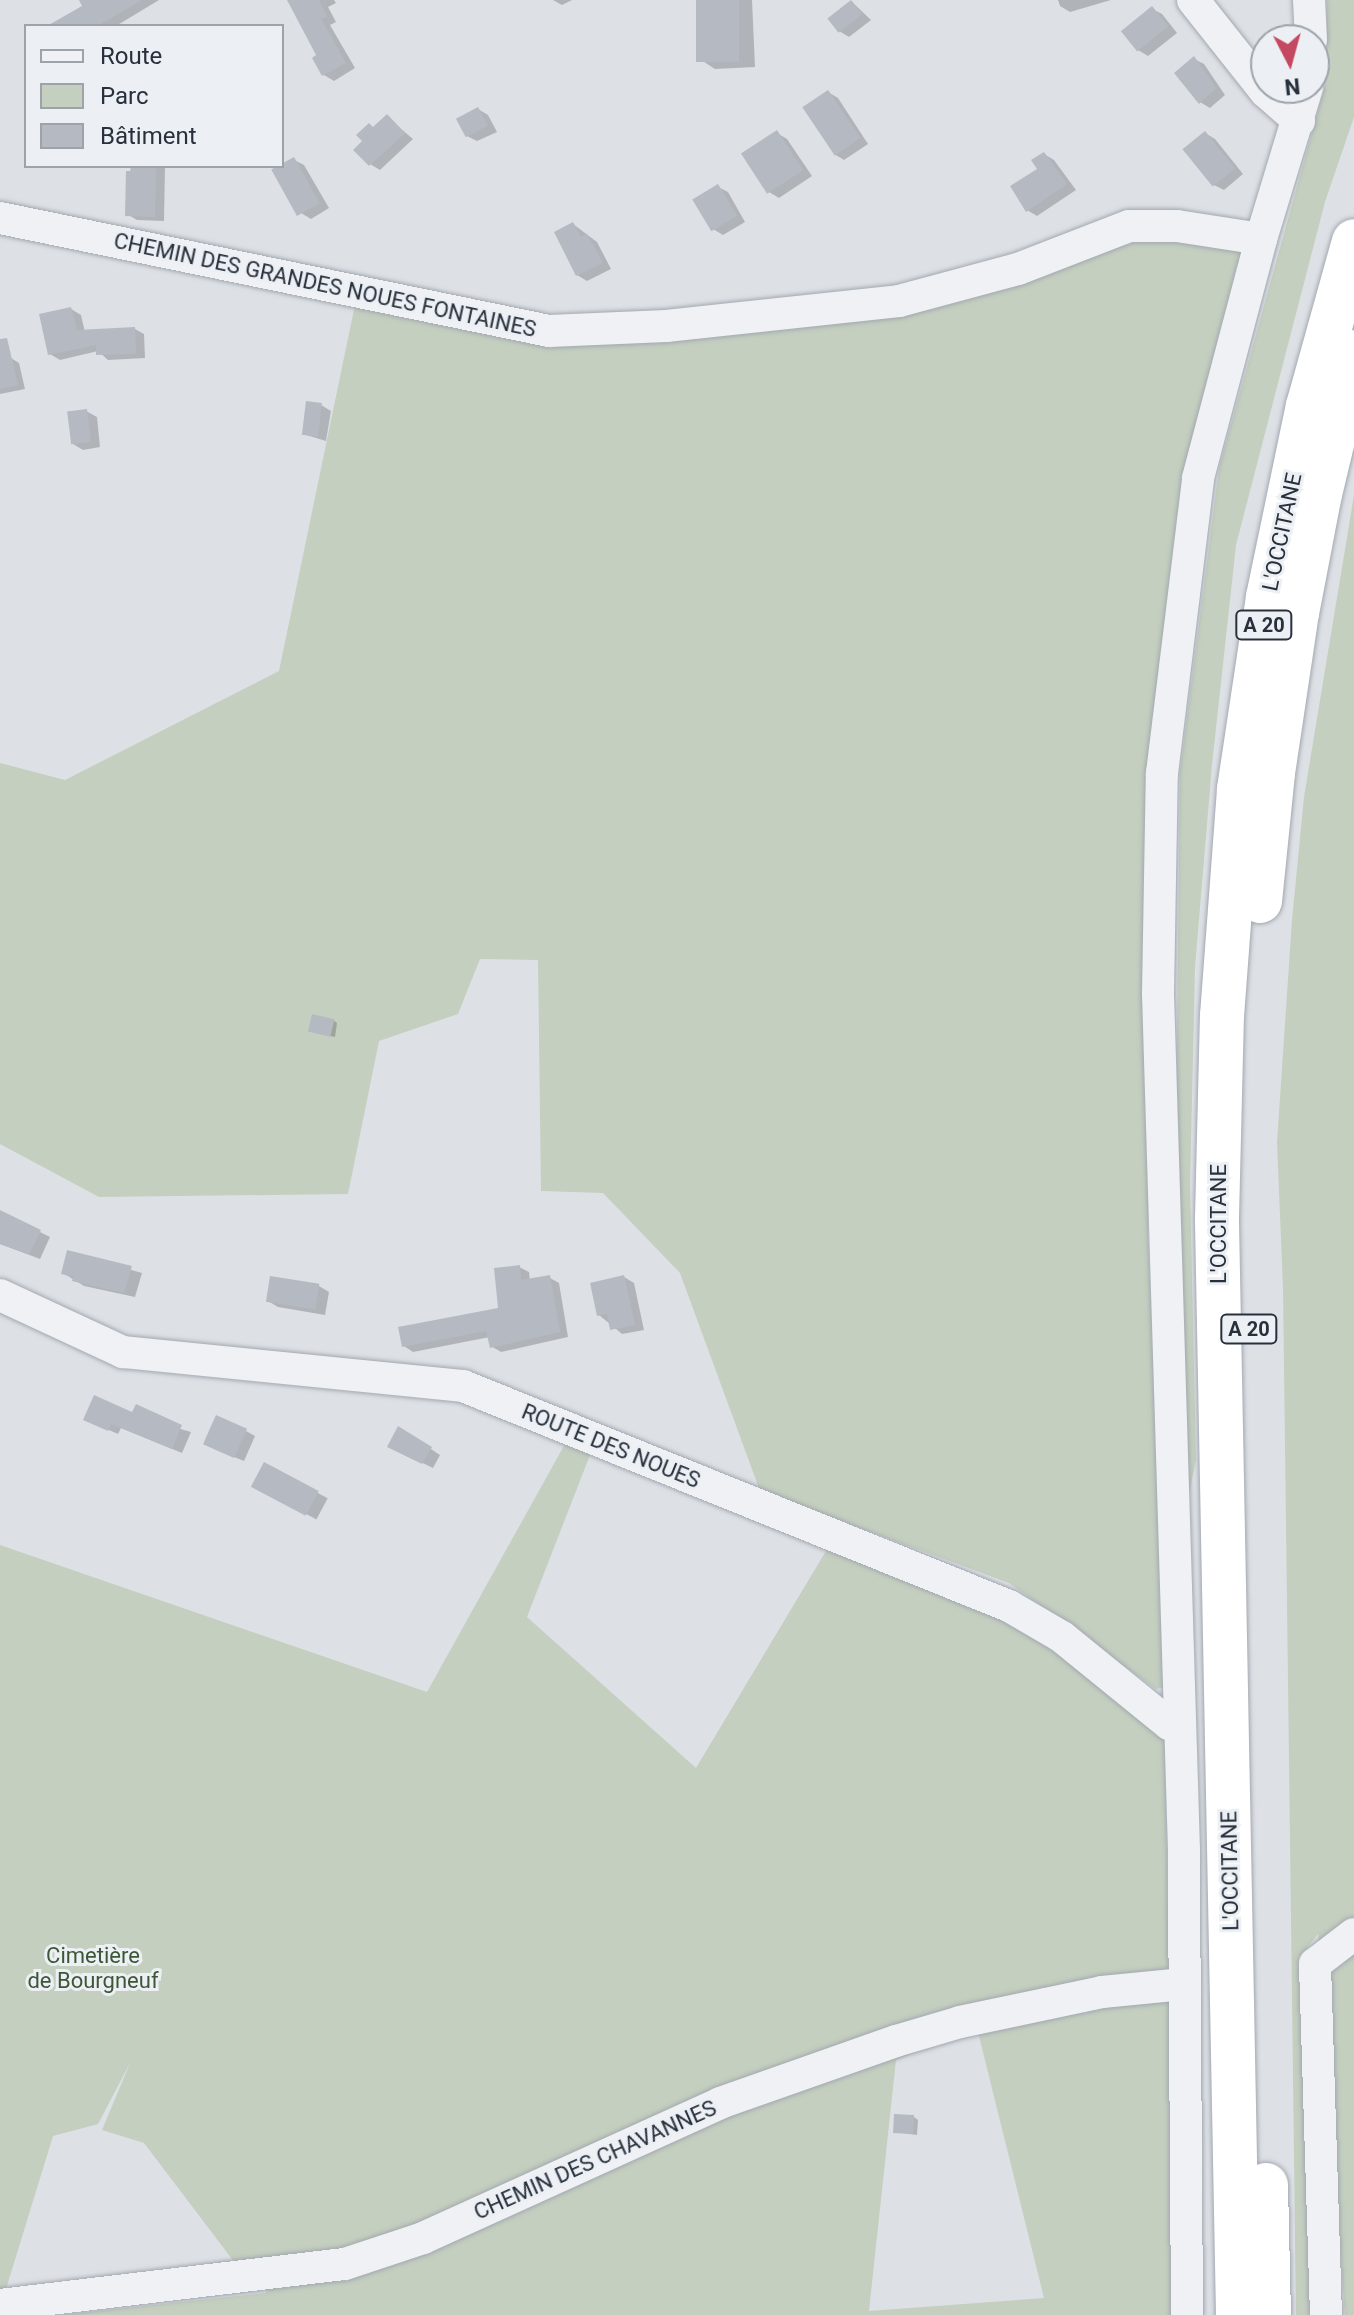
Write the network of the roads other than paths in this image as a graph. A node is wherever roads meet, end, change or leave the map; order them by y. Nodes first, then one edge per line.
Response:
1 (1193, 0) edge
2 (1309, 0) edge
3 (1310, 24) edge
4 (1303, 104) edge
5 (1299, 121) junction
6 (0, 218) edge
7 (1261, 239) junction
8 (1354, 241) edge
9 (1354, 352) edge
10 (0, 1295) edge
11 (1178, 1724) junction
12 (1354, 1934) edge
13 (1184, 1984) junction
14 (0, 2305) edge
15 (1187, 2315) edge
16 (1238, 2315) edge
17 (1269, 2315) edge
18 (1326, 2315) edge

1 - 5 street
2 - 3 street
4 - 5 street
5 - 7 street
6 - 7 street, CHEMIN DES GRANDES NOUES FONTAINES
7 - 11 street
8 - 16 highway, L'OCCITANE / A 20
9 - 17 highway, L'OCCITANE / A 20
10 - 11 street, ROUTE DES NOUES
11 - 13 street
12 - 18 street
13 - 14 street, CHEMIN DES CHAVANNES
13 - 15 street

